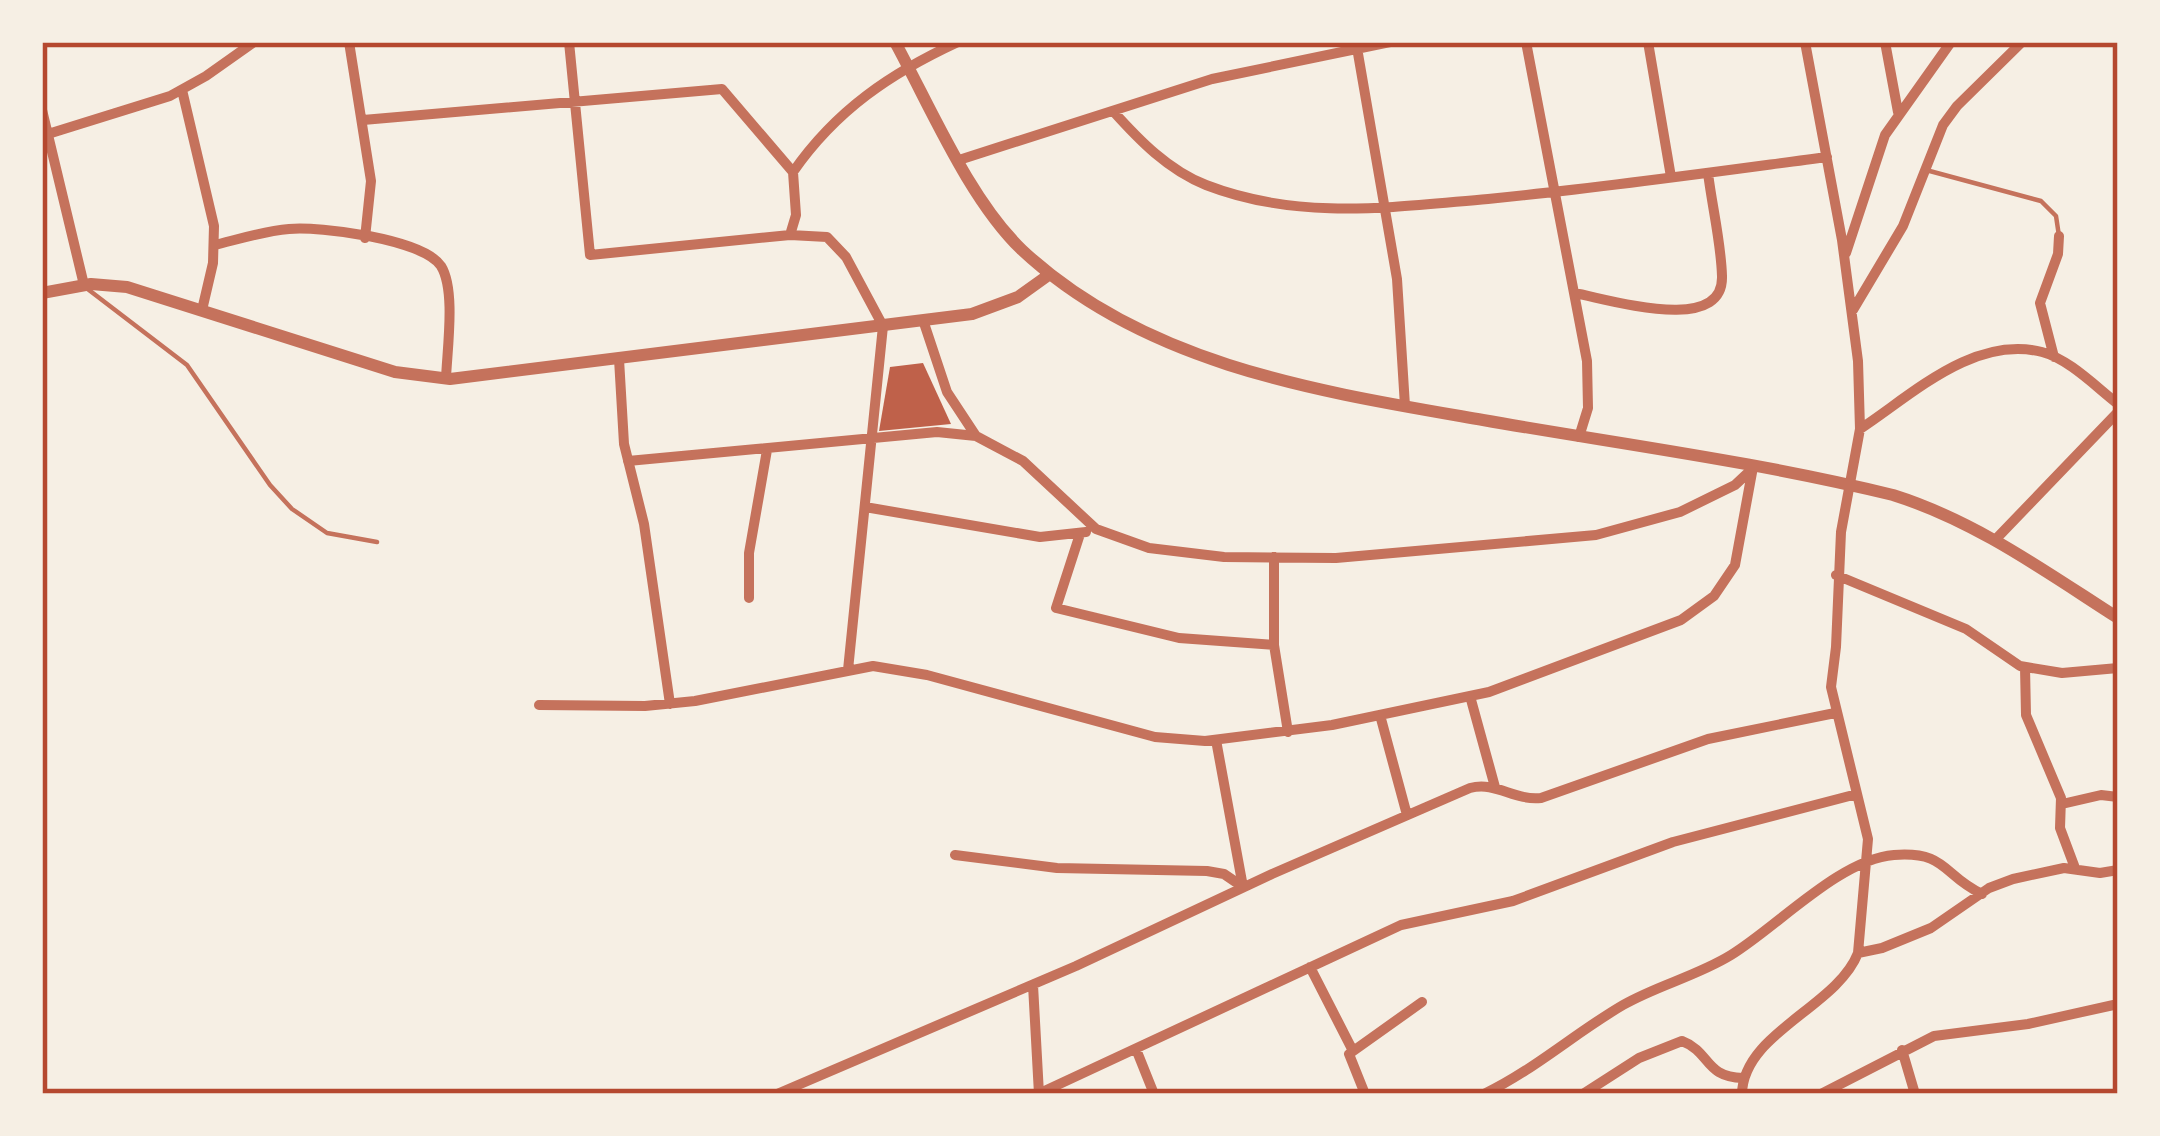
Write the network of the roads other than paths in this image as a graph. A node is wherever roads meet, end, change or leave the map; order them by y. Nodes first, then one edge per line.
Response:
1 (254, 42) edge
2 (349, 42) edge
3 (569, 42) edge
4 (895, 42) edge
5 (958, 42) edge
6 (1390, 42) edge
7 (1526, 42) edge
8 (1648, 42) edge
9 (1805, 42) edge
10 (1885, 42) edge
11 (1951, 42) edge
12 (2022, 42) edge
13 (1357, 45) edge
14 (908, 66) junction
15 (182, 90) junction
16 (575, 102) junction
17 (42, 110) edge
18 (1113, 111) junction
19 (1898, 112) junction
20 (363, 120) junction
21 (48, 134) junction
22 (1827, 157) junction
23 (959, 160) junction
24 (1926, 170) junction
25 (794, 172) junction
26 (1708, 172) junction
27 (1671, 177) junction
28 (59, 182) junction
29 (42, 186) edge
30 (1555, 193) junction
31 (1385, 208) junction
32 (790, 236) junction
33 (2059, 236) joint
34 (365, 238) junction
35 (215, 245) junction
36 (1845, 256) junction
37 (1050, 274) junction
38 (84, 285) junction
39 (42, 293) edge
40 (1574, 293) junction
41 (202, 310) junction
42 (1853, 310) junction
43 (923, 320) junction
44 (883, 326) junction
45 (2054, 357) junction
46 (620, 359) junction
47 (446, 379) junction
48 (1405, 406) junction
49 (2117, 415) edge
50 (1860, 428) junction
51 (976, 436) junction
52 (1579, 437) junction
53 (872, 439) junction
54 (767, 450) junction
55 (628, 461) junction
56 (1753, 467) junction
57 (1851, 485) junction
58 (865, 507) junction
59 (1096, 530) junction
60 (1081, 534) junction
61 (1996, 540) junction
62 (377, 542) dead end
63 (1274, 557) junction
64 (1836, 575) junction
65 (749, 598) dead end
66 (2118, 618) edge
67 (1274, 645) junction
68 (2025, 667) junction
69 (2118, 668) edge
70 (848, 670) junction
71 (1470, 696) junction
72 (670, 704) junction
73 (539, 705) dead end
74 (1835, 713) junction
75 (1380, 715) junction
76 (1288, 732) junction
77 (1216, 740) junction
78 (1496, 787) junction
79 (1857, 794) junction
80 (2118, 796) edge
81 (2062, 804) junction
82 (1407, 815) junction
83 (955, 855) dead end
84 (1868, 862) junction
85 (2075, 868) junction
86 (2118, 870) edge
87 (1243, 887) junction
88 (1982, 894) junction
89 (1858, 953) junction
90 (1310, 967) junction
91 (1033, 985) junction
92 (1422, 1002) dead end
93 (2118, 1004) edge
94 (1136, 1048) junction
95 (1902, 1050) junction
96 (1353, 1051) junction
97 (1743, 1078) junction
98 (778, 1094) edge
99 (1039, 1094) edge
100 (1154, 1094) edge
101 (1365, 1094) edge
102 (1484, 1094) edge
103 (1583, 1094) edge
104 (1742, 1094) edge
105 (1821, 1094) edge
106 (1915, 1094) edge

1 - 15 street
2 - 20 street
3 - 16 street
4 - 14 street
5 - 14 street
6 - 13 street
7 - 30 street
8 - 27 street
9 - 22 street
10 - 19 street
11 - 19 street
12 - 24 street
13 - 18 street
13 - 31 street
14 - 23 street
14 - 25 street
15 - 21 street
15 - 35 street
16 - 20 street
16 - 25 street
16 - 32 street
17 - 21 street
18 - 23 street
18 - 31 street
19 - 36 street
20 - 34 street
21 - 28 street
22 - 26 street
22 - 36 street
23 - 37 street
24 - 33 lane
24 - 42 street
25 - 32 street
26 - 27 street
26 - 40 street
27 - 30 street
28 - 29 street
28 - 38 street
30 - 31 street
30 - 40 street
31 - 48 street
32 - 44 street
33 - 45 street
34 - 35 street
34 - 47 street
35 - 41 street
36 - 42 street
37 - 43 street
37 - 48 street
38 - 39 street
38 - 41 street
38 - 62 lane
40 - 52 street
41 - 47 street
42 - 50 street
43 - 44 street
43 - 51 street
44 - 46 street
44 - 53 street
45 - 49 street
45 - 50 street
46 - 47 street
46 - 55 street
48 - 52 street
49 - 61 street
50 - 57 street
51 - 53 street
51 - 59 street
52 - 56 street
53 - 54 street
53 - 58 street
54 - 55 street
54 - 65 street
55 - 72 street
56 - 57 street
56 - 63 street
56 - 71 street
57 - 61 street
57 - 64 street
58 - 60 street
58 - 70 street
59 - 60 street
59 - 63 street
60 - 67 street
61 - 66 street
63 - 67 street
64 - 68 street
64 - 74 street
67 - 76 street
68 - 69 street
68 - 81 street
70 - 72 street
70 - 77 street
71 - 75 street
71 - 78 street
72 - 73 street
74 - 78 street
74 - 79 street
75 - 76 street
75 - 82 street
76 - 77 street
77 - 87 street
78 - 82 street
79 - 84 street
79 - 90 street
80 - 81 street
81 - 85 street
82 - 87 street
83 - 87 street
84 - 88 street
84 - 89 street
84 - 102 street
85 - 86 street
85 - 88 street
87 - 91 street
88 - 89 street
89 - 97 street
90 - 94 street
90 - 96 street
91 - 98 street
91 - 99 street
92 - 96 street
93 - 95 street
94 - 99 street
94 - 100 street
95 - 105 street
95 - 106 street
96 - 101 street
97 - 103 street
97 - 104 street

